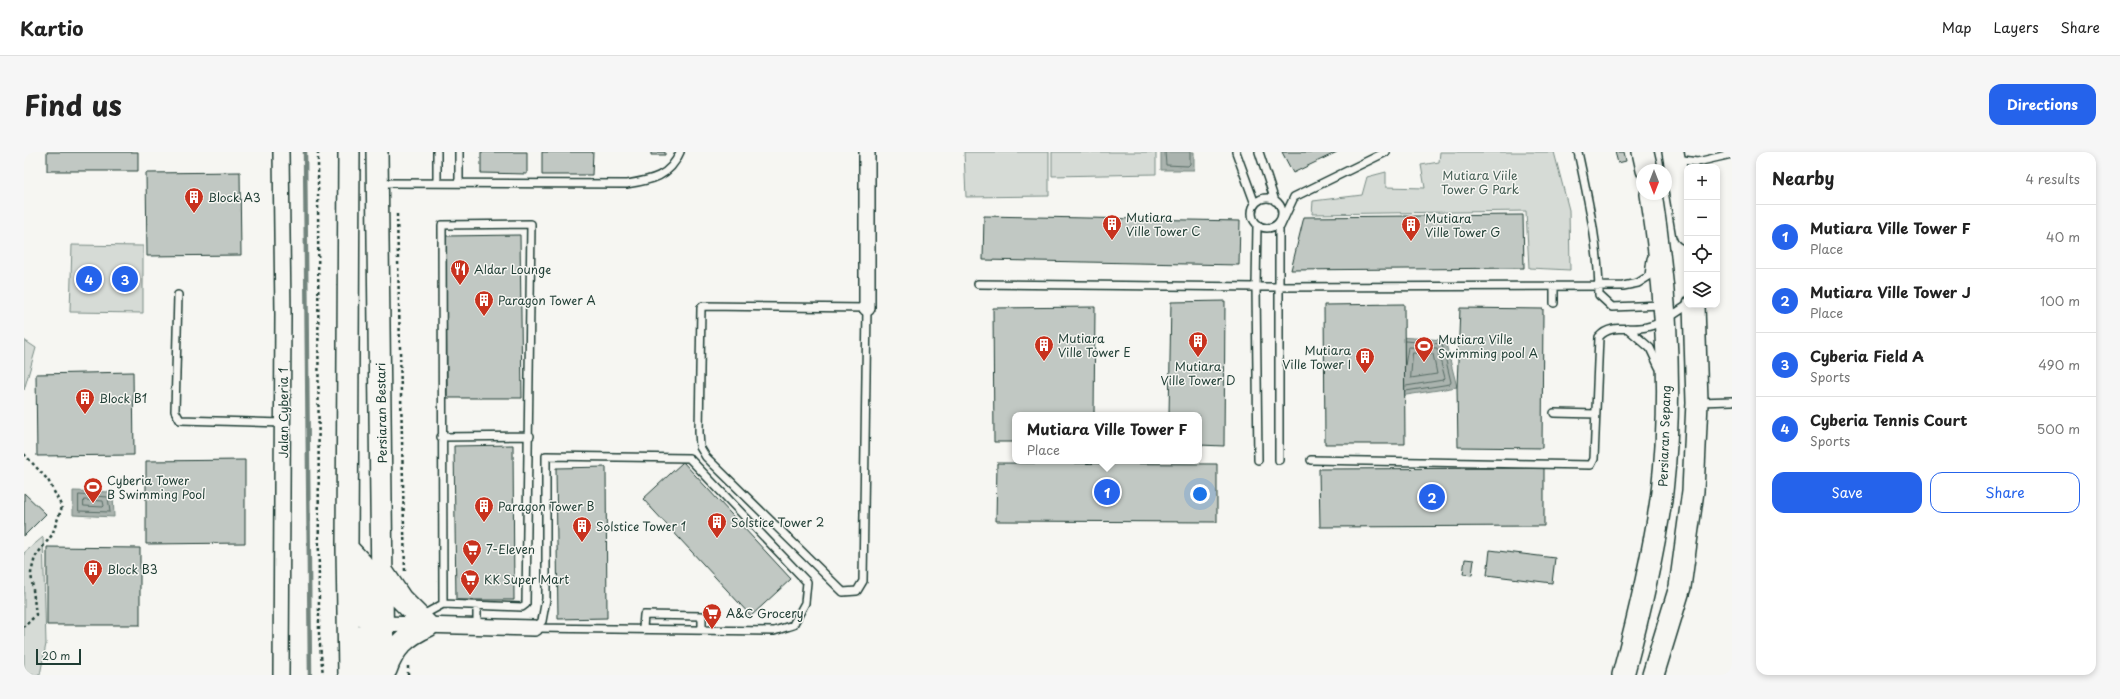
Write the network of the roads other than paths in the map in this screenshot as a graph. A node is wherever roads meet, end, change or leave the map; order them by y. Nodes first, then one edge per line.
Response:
1 (282, 152) edge
2 (349, 152) edge
3 (377, 152) edge
4 (437, 152) edge
5 (459, 152) edge
6 (680, 152) edge
7 (867, 152) edge
8 (1236, 152) edge
9 (1259, 152) edge
10 (1386, 152) edge
11 (1578, 152) edge
12 (1643, 152) edge
13 (1732, 154) edge
14 (1674, 155) edge
15 (1646, 164) edge
16 (387, 183) junction
17 (437, 183) junction
18 (459, 183) junction
19 (1275, 200) junction
20 (1652, 200) edge
21 (1255, 204) junction
22 (1684, 216) edge
23 (1257, 224) junction
24 (1279, 226) junction
25 (1656, 226) junction
26 (978, 284) dead end
27 (1554, 286) junction
28 (1599, 286) junction
29 (1256, 287) junction
30 (1279, 287) junction
31 (178, 295) dead end
32 (1554, 303) dead end
33 (1684, 306) edge
34 (868, 308) junction
35 (1694, 308) edge
36 (1665, 312) junction
37 (1627, 328) junction
38 (1666, 384) junction
39 (1732, 401) edge
40 (1697, 402) junction
41 (1554, 413) dead end
42 (1596, 414) junction
43 (283, 423) junction
44 (530, 436) junction
45 (441, 437) junction
46 (1258, 460) dead end
47 (1279, 460) dead end
48 (1311, 460) dead end
49 (347, 548) junction
50 (382, 571) junction
51 (443, 604) junction
52 (477, 607) junction
53 (424, 622) junction
54 (383, 624) junction
55 (477, 627) junction
56 (535, 628) junction
57 (643, 628) junction
58 (702, 629) junction
59 (281, 675) edge
60 (349, 675) edge
61 (363, 675) edge
62 (384, 675) edge
63 (1623, 675) edge
64 (1653, 675) edge

1 - 43 street, Jalan Cyberia 1
2 - 49 main road
3 - 16 main road, Persiaran Bestari
4 - 17 lane
5 - 18 lane
6 - 18 lane
7 - 34 street
8 - 21 lane
9 - 19 lane
10 - 24 lane
11 - 28 lane
12 - 15 main road
13 - 14 lane
14 - 22 main road
16 - 17 lane
16 - 50 main road, Persiaran Bestari
17 - 18 lane
19 - 21 lane
19 - 24 lane
20 - 25 main road, Persiaran Sepang
21 - 23 lane
23 - 24 lane
23 - 29 lane
24 - 30 lane
25 - 28 lane
25 - 36 main road, Persiaran Sepang
26 - 29 lane
27 - 28 lane
27 - 30 lane
27 - 32 lane
28 - 36 lane
29 - 30 lane
29 - 46 lane
30 - 47 lane
31 - 43 lane
33 - 36 lane
34 - 34 lane
35 - 40 main road
36 - 37 lane
36 - 38 main road, Persiaran Sepang
37 - 38 lane
37 - 42 lane
38 - 63 main road, Persiaran Sepang
39 - 40 lane
40 - 64 main road
41 - 42 lane
42 - 48 lane
43 - 59 street, Jalan Cyberia 1
44 - 45 lane
44 - 45 lane
44 - 52 lane
45 - 51 lane
49 - 54 main road
49 - 60 main road
50 - 53 main road
50 - 54 main road, Persiaran Bestari
51 - 52 lane
51 - 53 lane
52 - 55 lane
53 - 54 street
53 - 55 street
53 - 62 main road
54 - 61 main road
54 - 62 main road, Persiaran Bestari
55 - 56 street
56 - 57 lane
56 - 58 lane
57 - 58 lane
57 - 58 lane

